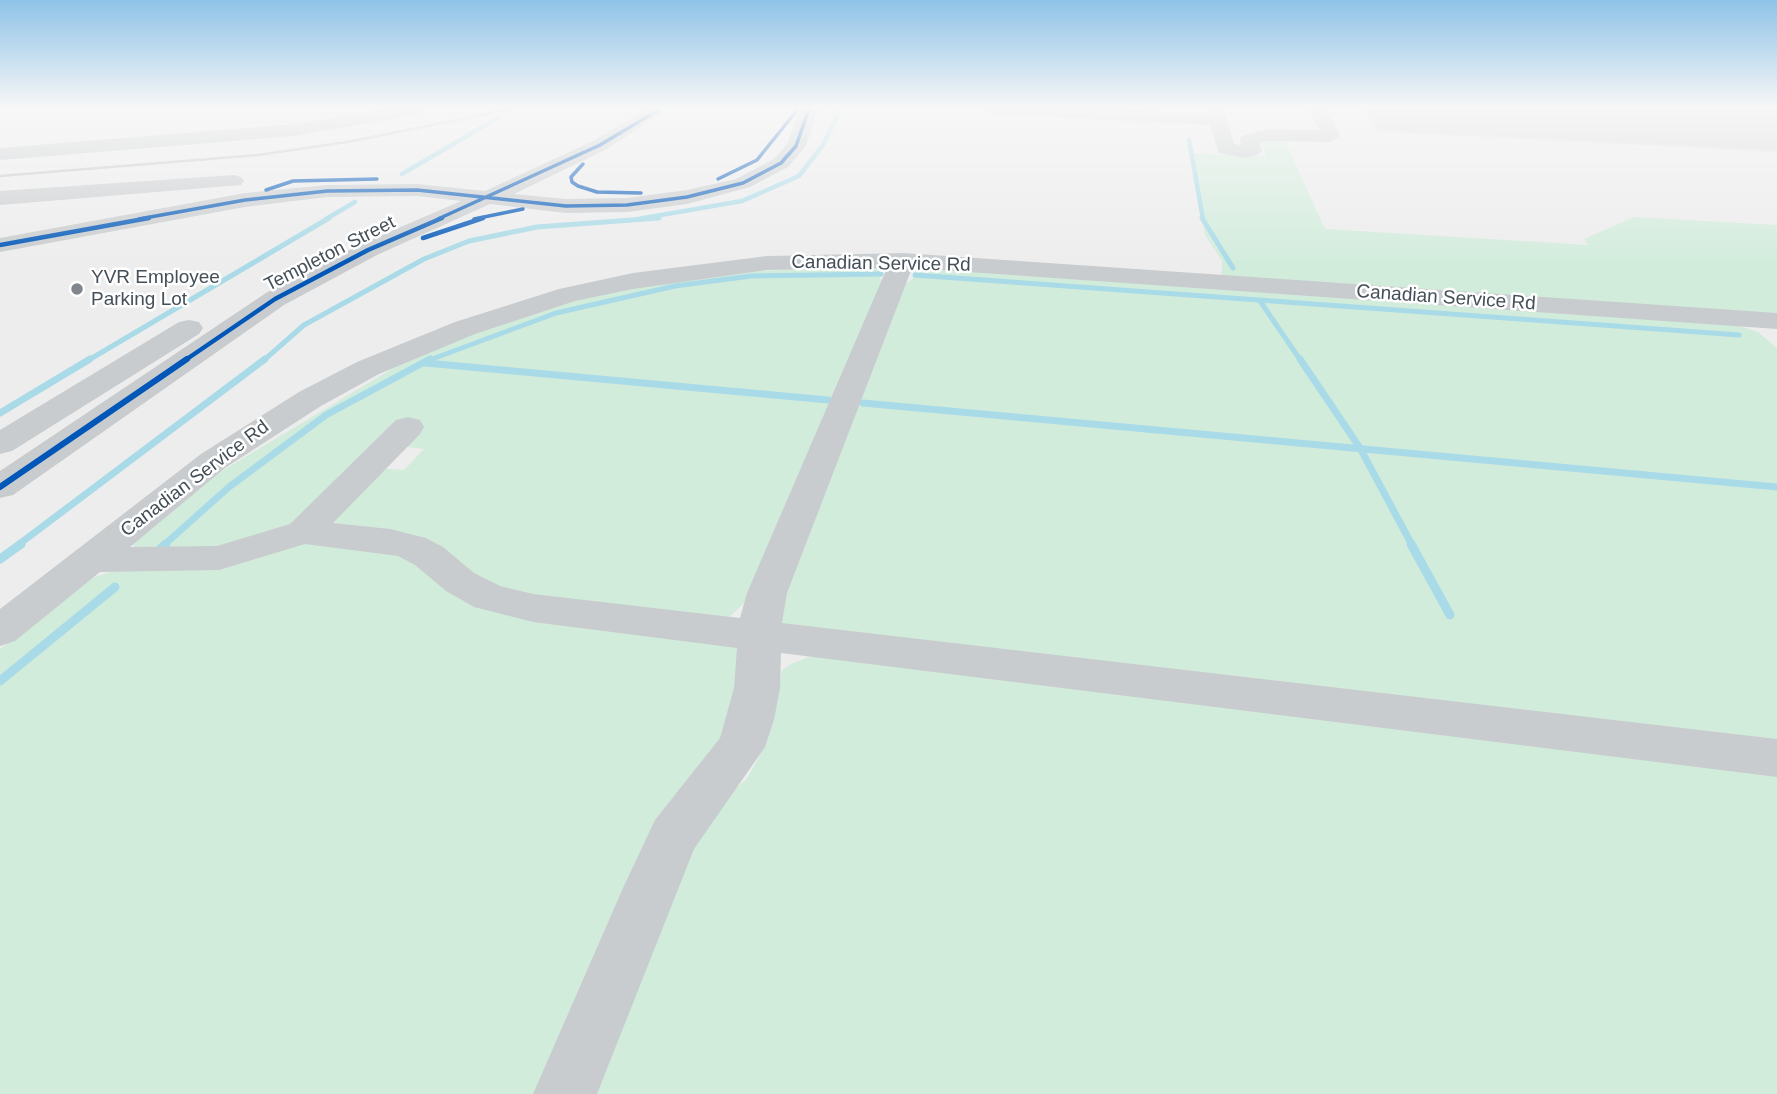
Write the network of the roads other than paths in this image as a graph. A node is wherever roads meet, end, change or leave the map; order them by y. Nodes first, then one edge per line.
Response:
1 (568, 160) edge
2 (591, 160) edge
3 (757, 160) edge
4 (784, 160) edge
5 (583, 164) junction
6 (543, 172) junction
7 (700, 186) junction
8 (389, 189) junction
9 (502, 197) junction
10 (0, 198) edge
11 (245, 201) junction
12 (566, 206) junction
13 (353, 228) dead end
14 (413, 242) junction
15 (0, 245) edge
16 (902, 260) junction
17 (1764, 320) edge
18 (1777, 342) edge
19 (115, 410) junction
20 (408, 427) dead end
21 (0, 444) edge
22 (0, 487) edge
23 (303, 532) junction
24 (90, 559) junction
25 (0, 631) edge
26 (760, 634) junction
27 (1777, 758) edge
28 (565, 1094) edge

1 - 6 street, Templeton Street
2 - 5 street, Templeton Street
3 - 7 street
4 - 12 street
5 - 7 street
5 - 9 street, Templeton Street
6 - 8 street
6 - 9 street, Templeton Street
7 - 9 street
8 - 9 street
8 - 11 street
9 - 12 street
9 - 14 street, Templeton Street
9 - 19 street, Templeton Street
10 - 11 street
11 - 15 street
12 - 14 street
13 - 21 street
14 - 19 street, Templeton Street
16 - 17 street, Canadian Service Rd
16 - 24 street, Canadian Service Rd
16 - 26 street
17 - 18 street
19 - 22 street, Templeton Street
20 - 23 street
23 - 24 street
23 - 26 street
24 - 25 street, Canadian Service Rd
26 - 27 street
26 - 28 street

